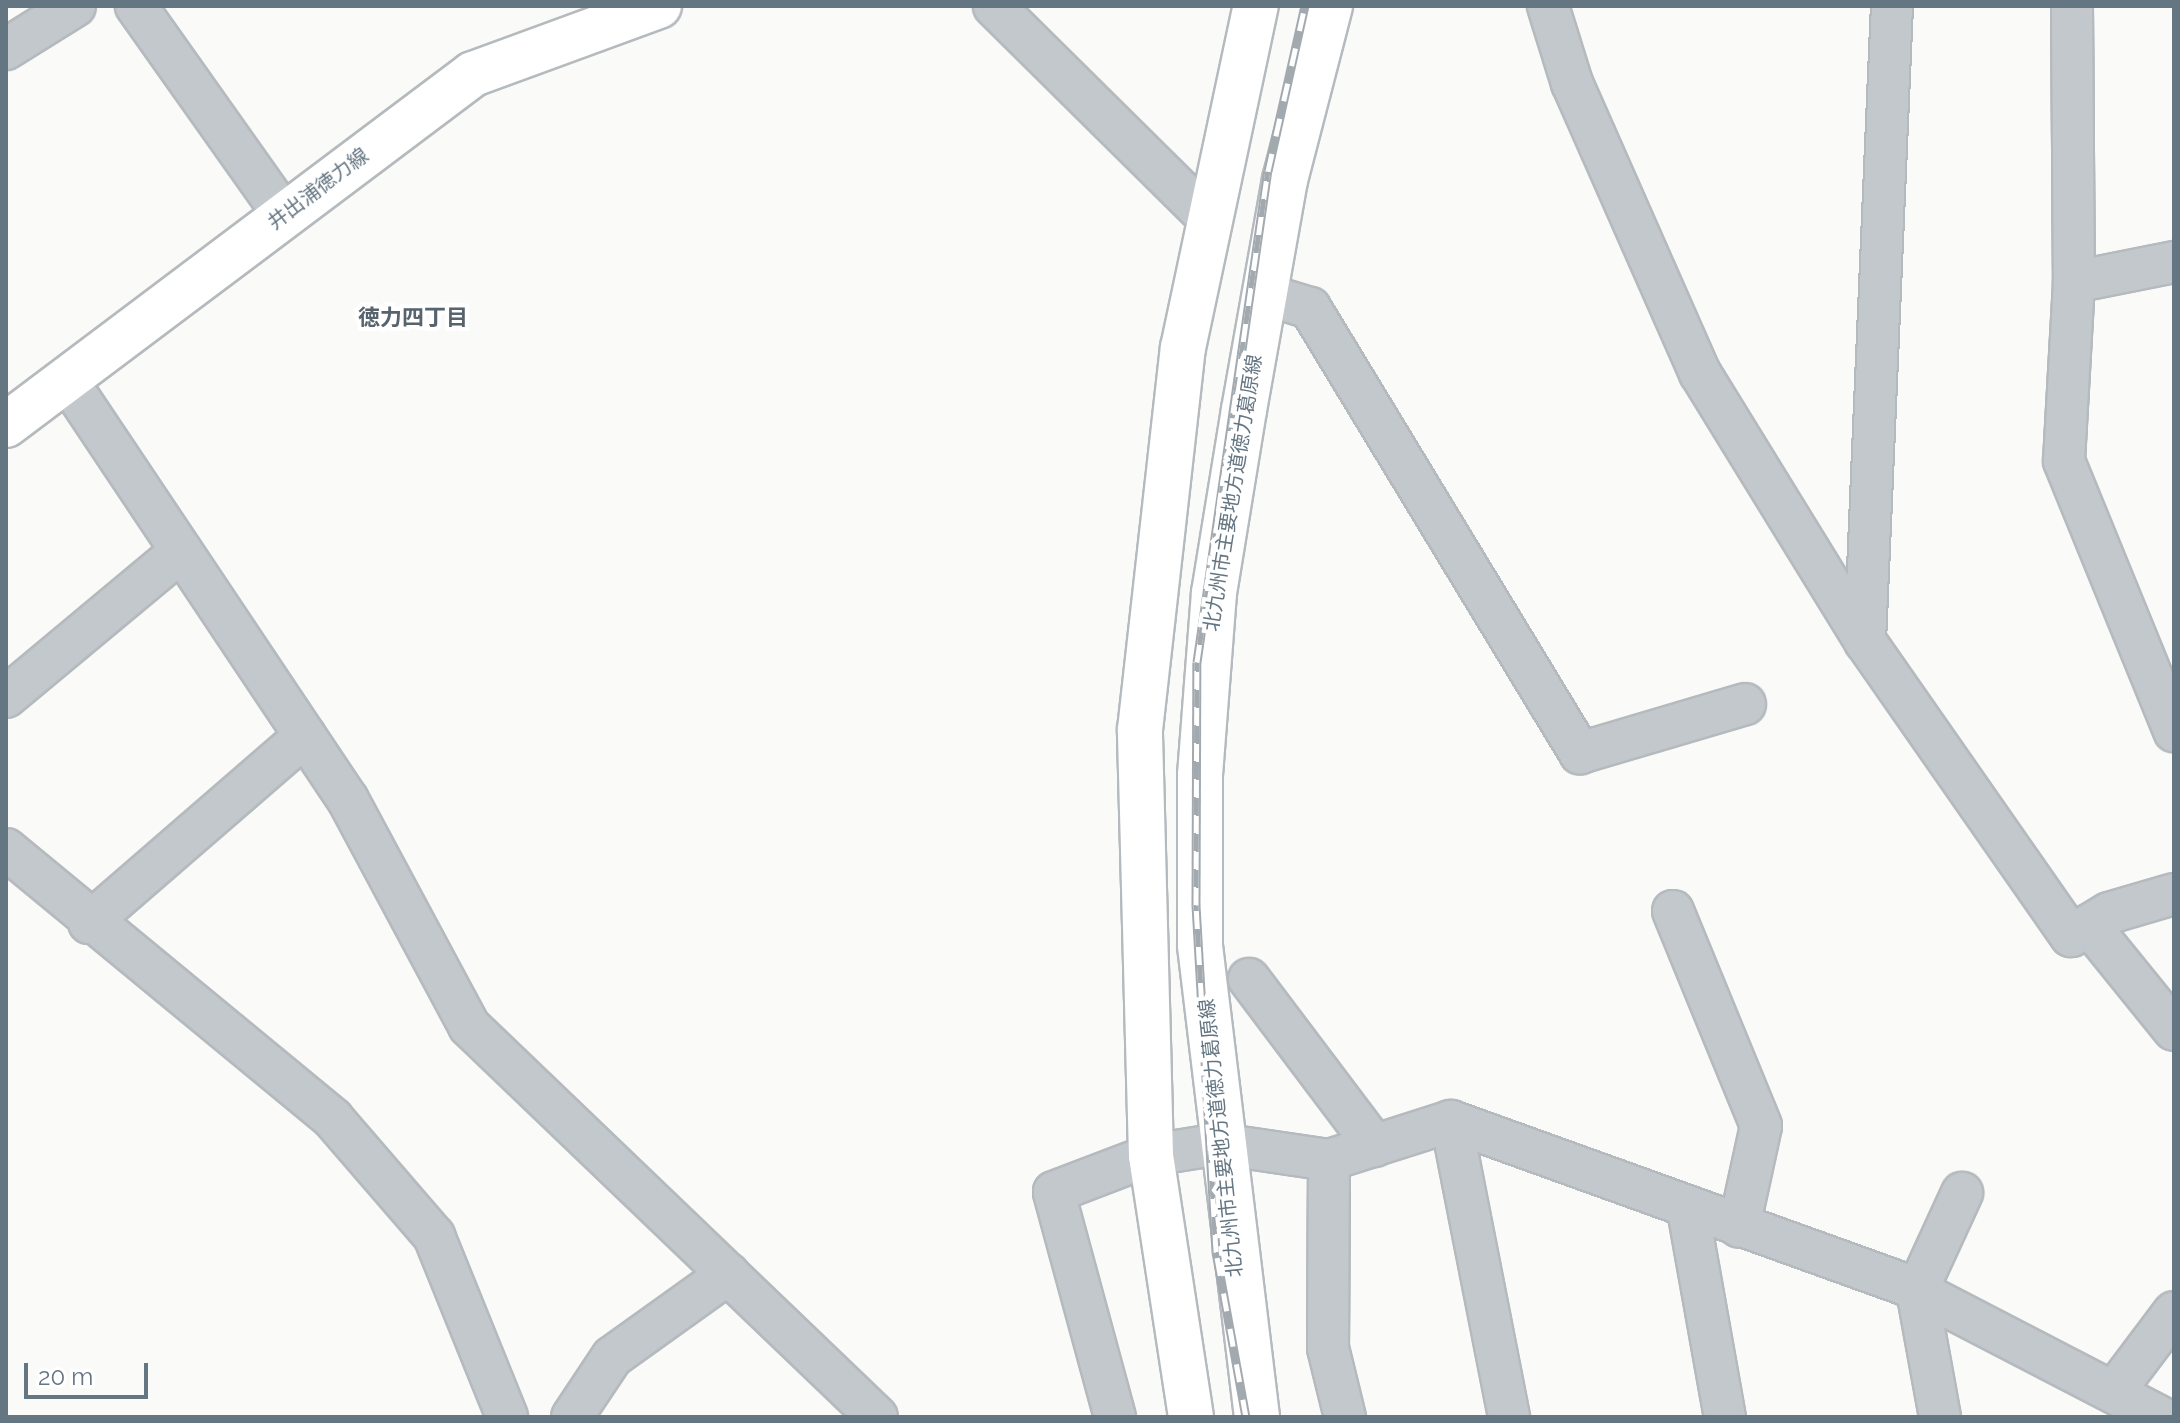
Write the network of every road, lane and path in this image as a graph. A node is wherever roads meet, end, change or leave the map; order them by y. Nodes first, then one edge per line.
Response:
1 (75, 6) edge
2 (136, 6) edge
3 (659, 6) edge
4 (994, 6) edge
5 (1256, 6) edge
6 (1330, 6) edge
7 (1548, 6) edge
8 (1892, 6) edge
9 (2072, 6) edge
10 (6, 49) edge
11 (284, 215) junction
12 (1208, 218) junction
13 (2174, 262) edge
14 (2074, 282) junction
15 (1264, 294) junction
16 (67, 380) junction
17 (6, 425) edge
18 (181, 551) junction
19 (1865, 641) junction
20 (6, 697) edge
21 (1745, 704) dead end
22 (2174, 731) edge
23 (305, 736) junction
24 (6, 849) edge
25 (2174, 894) edge
26 (1673, 911) dead end
27 (89, 923) junction
28 (2089, 925) junction
29 (1249, 979) dead end
30 (2174, 1030) edge
31 (1451, 1121) junction
32 (1220, 1144) junction
33 (1375, 1146) junction
34 (1151, 1155) junction
35 (1329, 1160) junction
36 (1962, 1193) dead end
37 (1688, 1210) junction
38 (1739, 1227) junction
39 (728, 1274) junction
40 (1917, 1291) junction
41 (2174, 1312) edge
42 (2116, 1389) junction
43 (507, 1417) edge
44 (572, 1417) edge
45 (877, 1417) edge
46 (1116, 1417) edge
47 (1191, 1417) edge
48 (1257, 1417) edge
49 (1345, 1417) edge
50 (1509, 1417) edge
51 (1725, 1417) edge
52 (1940, 1417) edge
53 (2161, 1417) edge

1 - 10 street
2 - 11 street
3 - 11 main road, 井出浦徳力線
4 - 12 street
5 - 12 main road
6 - 15 main road, 北九州市主要地方道徳力葛原線
7 - 19 street
8 - 19 street
9 - 14 street
11 - 16 main road, 井出浦徳力線
12 - 34 main road
13 - 14 street
14 - 22 street
15 - 21 street
15 - 32 main road, 北九州市主要地方道徳力葛原線
16 - 17 main road, 井出浦徳力線
16 - 18 street
18 - 20 street
18 - 23 street
19 - 28 street
23 - 27 street
23 - 39 street
24 - 27 street
25 - 28 street
26 - 38 street
27 - 43 street
28 - 30 street
29 - 33 street
31 - 33 street
31 - 37 street
31 - 50 street
32 - 34 street
32 - 35 street
32 - 48 main road, 北九州市主要地方道徳力葛原線
33 - 35 street
34 - 46 street
34 - 47 main road
35 - 49 street
36 - 40 street
37 - 38 street
37 - 51 street
38 - 40 street
39 - 44 street
39 - 45 street
40 - 42 street
40 - 52 street
41 - 42 street
42 - 53 street

